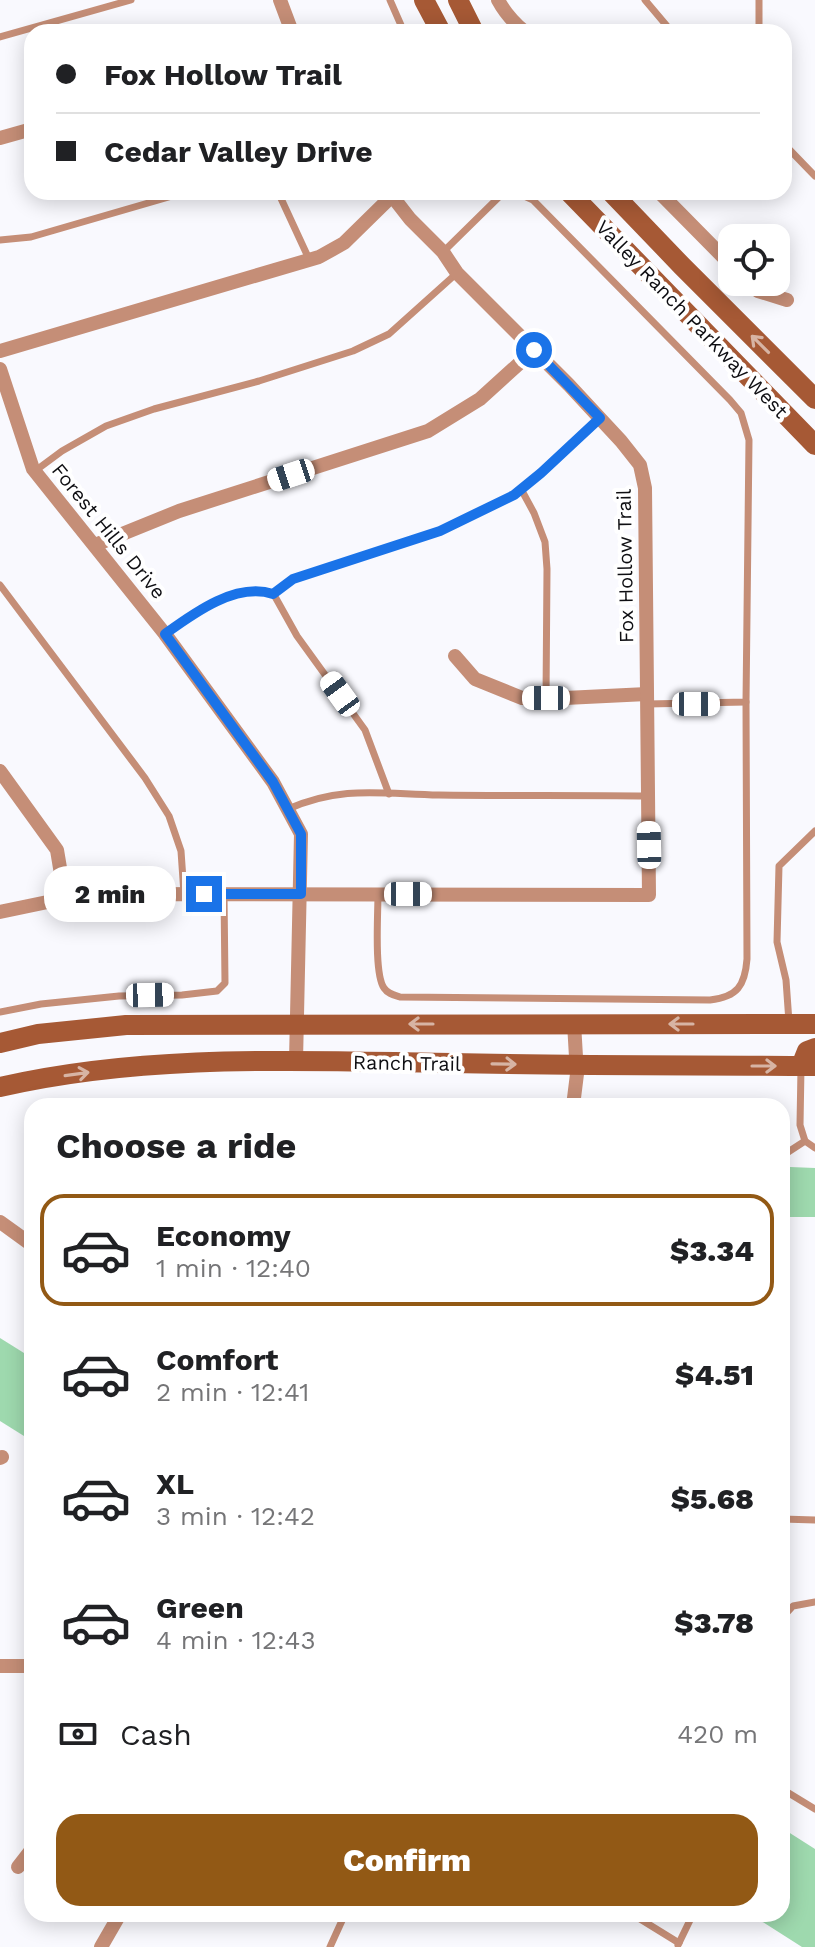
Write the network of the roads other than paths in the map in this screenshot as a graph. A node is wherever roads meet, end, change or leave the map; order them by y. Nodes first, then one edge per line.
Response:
1 (131, 0) edge
2 (280, 0) edge
3 (390, 0) edge
4 (424, 0) edge
5 (458, 0) edge
6 (498, 0) edge
7 (645, 0) edge
8 (759, 0) edge
9 (46, 24) edge
10 (289, 24) edge
11 (400, 24) edge
12 (437, 24) edge
13 (470, 24) edge
14 (515, 24) edge
15 (665, 24) edge
16 (759, 24) edge
17 (24, 30) edge
18 (0, 37) edge
19 (24, 131) edge
20 (0, 138) edge
21 (792, 152) edge
22 (815, 176) edge
23 (158, 200) edge
24 (282, 200) edge
25 (387, 200) edge
26 (397, 200) edge
27 (496, 200) edge
28 (533, 200) edge
29 (577, 200) edge
30 (619, 200) edge
31 (667, 200) edge
32 (0, 240) edge
33 (443, 252) junction
34 (718, 252) edge
35 (309, 260) junction
36 (457, 273) junction
37 (774, 296) edge
38 (787, 300) dead end
39 (534, 350) junction
40 (0, 351) edge
41 (0, 369) edge
42 (815, 399) edge
43 (600, 418) junction
44 (815, 445) edge
45 (35, 471) junction
46 (521, 489) junction
47 (95, 545) junction
48 (0, 585) edge
49 (273, 594) junction
50 (165, 634) junction
51 (455, 656) dead end
52 (546, 698) junction
53 (647, 699) junction
54 (746, 702) junction
55 (0, 771) edge
56 (389, 794) junction
57 (648, 796) junction
58 (288, 809) junction
59 (815, 831) edge
60 (184, 894) junction
61 (224, 894) junction
62 (301, 894) junction
63 (378, 894) junction
64 (65, 898) junction
65 (0, 912) edge
66 (0, 1012) edge
67 (574, 1023) junction
68 (789, 1024) junction
69 (815, 1024) edge
70 (297, 1025) junction
71 (0, 1043) edge
72 (815, 1048) edge
73 (296, 1061) junction
74 (576, 1066) junction
75 (808, 1066) edge
76 (0, 1087) edge
77 (574, 1098) edge
78 (805, 1141) junction
79 (815, 1148) edge
80 (790, 1151) edge
81 (0, 1222) edge
82 (24, 1239) edge
83 (790, 1519) edge
84 (815, 1520) edge
85 (815, 1602) edge
86 (790, 1609) edge
87 (0, 1666) edge
88 (24, 1666) edge
89 (790, 1794) edge
90 (815, 1809) edge
91 (24, 1859) edge
92 (18, 1867) dead end
93 (115, 1922) edge
94 (341, 1922) edge
95 (644, 1922) edge
96 (689, 1922) edge
97 (678, 1945) edge
98 (101, 1947) edge
99 (330, 1947) edge

1 - 9 lane
2 - 10 street
3 - 11 lane
4 - 12 main road
5 - 13 main road
6 - 14 street
7 - 15 lane
8 - 16 lane
17 - 18 lane
19 - 20 street
21 - 22 lane
23 - 32 lane
24 - 35 lane
25 - 35 street
26 - 33 street, Fox Hollow Trail
27 - 33 lane
28 - 54 lane
29 - 44 main road, Valley Ranch Parkway West
42 -> 30 main road, Valley Ranch Parkway West
31 - 34 street
33 - 36 street, Fox Hollow Trail
35 - 40 street
36 - 39 street, Fox Hollow Trail
36 - 45 lane
37 - 38 street
39 - 43 street, Fox Hollow Trail
39 - 47 street
41 - 45 street, Forest Hills Drive
43 - 46 lane
43 - 53 street, Fox Hollow Trail
45 - 47 street, Forest Hills Drive
46 - 49 lane
46 - 52 lane
47 - 50 street, Forest Hills Drive
48 - 60 lane
49 - 50 lane
49 - 56 lane
50 - 58 street, Forest Hills Drive
51 - 52 street
52 - 53 street
53 - 54 lane
53 - 57 street, Fox Hollow Trail
54 - 63 lane
55 - 64 street
56 - 57 lane
56 - 58 lane
57 - 63 street, Fox Hollow Trail
58 - 62 street, Forest Hills Drive
59 - 68 lane
60 - 61 street
60 - 64 street
61 - 62 street
61 - 66 lane
62 - 63 street
62 - 70 street, Forest Hills Drive
64 - 65 street
68 -> 67 main road, Ranch Trail
67 -> 70 main road, Ranch Trail
67 - 74 street
68 - 69 main road, Ranch Trail
70 - 71 main road, Ranch Trail
70 - 73 street, Forest Hills Drive
72 - 75 main road
73 -> 74 main road, Ranch Trail
76 -> 73 main road, Ranch Trail
74 -> 75 main road, Ranch Trail
74 - 77 street
75 - 78 lane
78 - 79 lane
78 - 80 lane
81 - 82 street
83 - 84 lane
85 - 86 lane
87 - 88 street
89 - 90 lane
91 - 92 street
93 - 98 street
94 - 99 lane
95 - 97 lane
96 - 97 lane

